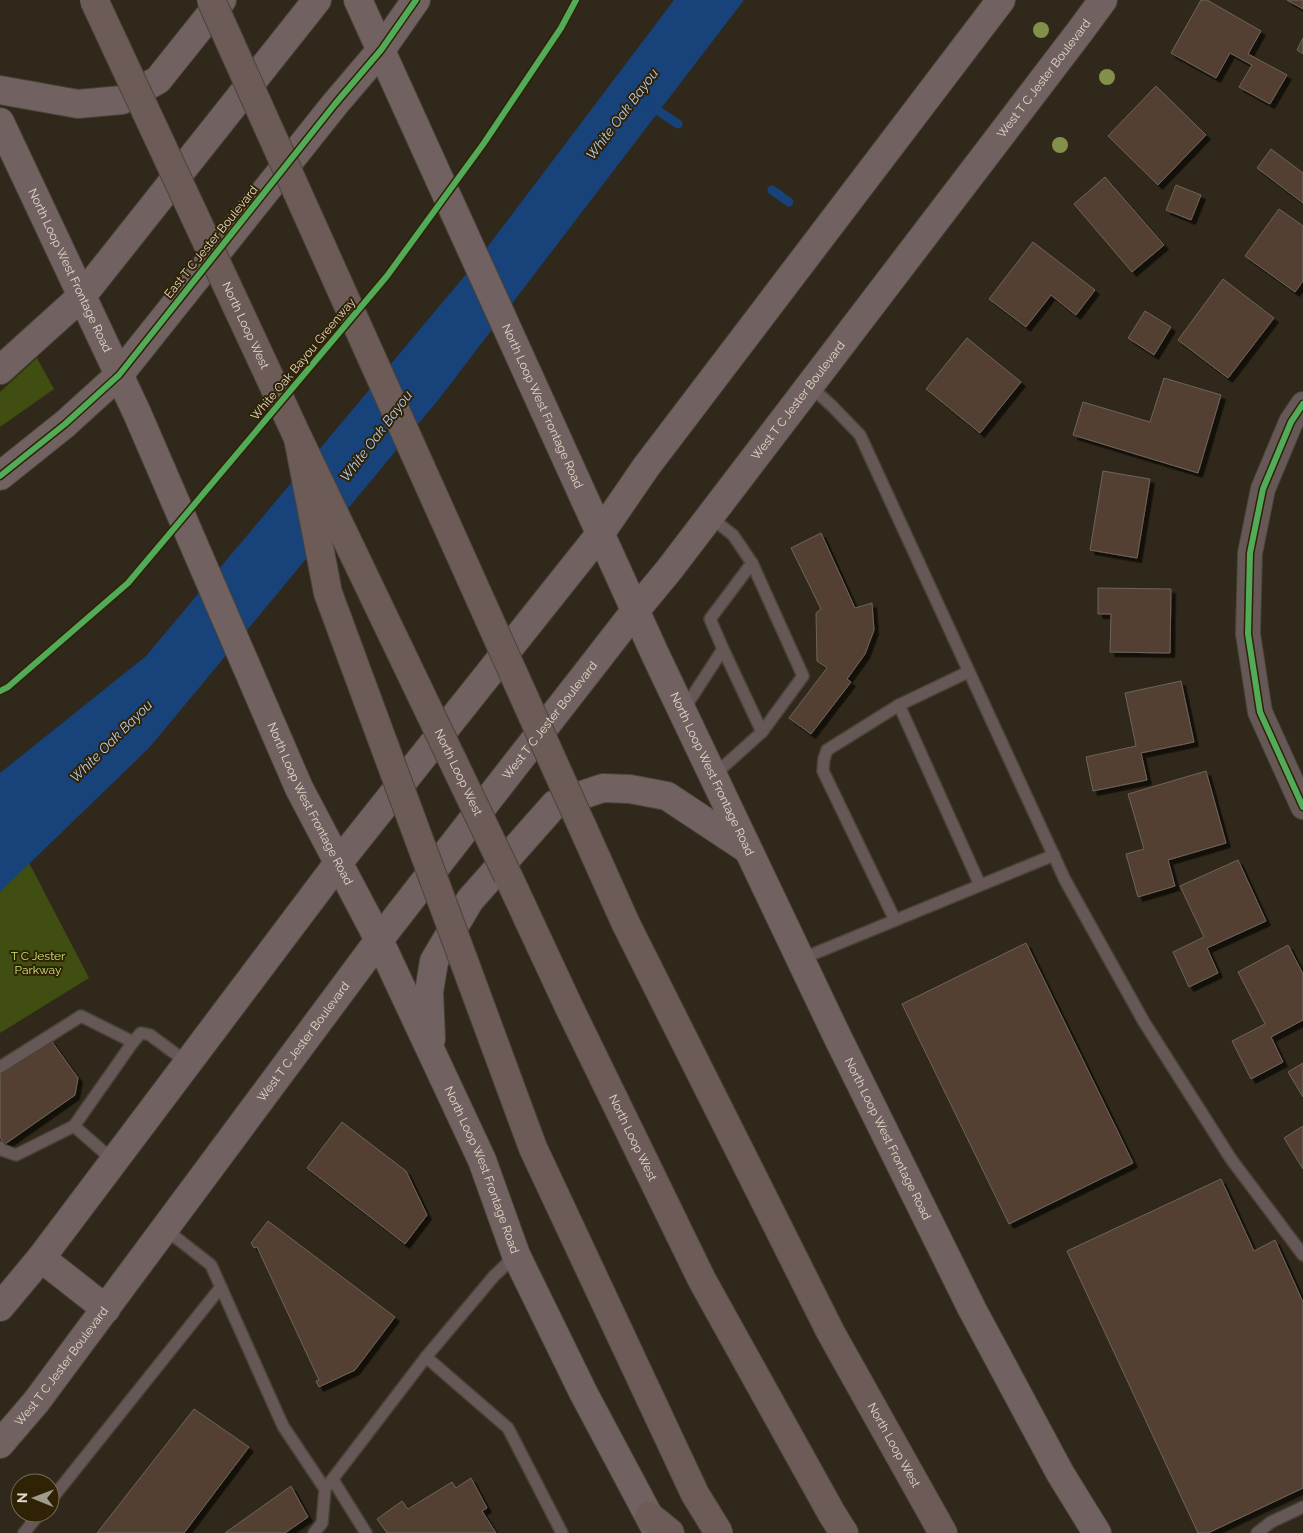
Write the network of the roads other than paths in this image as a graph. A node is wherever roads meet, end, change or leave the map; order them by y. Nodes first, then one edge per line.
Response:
1 (94, 0) edge
2 (211, 0) edge
3 (222, 0) edge
4 (317, 0) edge
5 (358, 0) edge
6 (416, 0) edge
7 (1001, 0) edge
8 (1103, 0) edge
9 (380, 50) junction
10 (0, 90) edge
11 (0, 122) edge
12 (82, 296) junction
13 (0, 370) edge
14 (119, 375) junction
15 (810, 386) junction
16 (1303, 404) edge
17 (298, 438) junction
18 (0, 476) edge
19 (710, 517) junction
20 (600, 534) junction
21 (752, 563) junction
22 (635, 611) junction
23 (723, 649) junction
24 (968, 672) junction
25 (899, 705) junction
26 (683, 710) junction
27 (762, 732) junction
28 (713, 776) junction
29 (1303, 807) edge
30 (748, 850) junction
31 (1054, 855) junction
32 (339, 862) junction
33 (980, 885) junction
34 (895, 920) junction
35 (379, 940) junction
36 (801, 959) junction
37 (133, 1042) junction
38 (431, 1051) junction
39 (188, 1063) junction
40 (0, 1067) edge
41 (74, 1126) junction
42 (0, 1147) edge
43 (114, 1161) junction
44 (165, 1229) junction
45 (516, 1255) junction
46 (1303, 1256) edge
47 (41, 1258) junction
48 (221, 1286) junction
49 (0, 1308) edge
50 (106, 1310) junction
51 (426, 1357) junction
52 (0, 1444) edge
53 (333, 1480) junction
54 (60, 1488) edge
55 (325, 1489) junction
56 (1303, 1507) edge
57 (32, 1523) edge
58 (655, 1529) edge
59 (24, 1533) edge
60 (314, 1533) edge
61 (366, 1533) edge
62 (562, 1533) edge
63 (719, 1533) edge
64 (844, 1533) edge
65 (943, 1533) edge
66 (1097, 1533) edge
67 (1258, 1533) edge

1 - 17 highway, North Loop West, bridge
2 - 65 highway, North Loop West, bridge
3 - 10 main road
4 - 12 main road
5 - 9 main road, North Loop West Frontage Road
6 - 9 main road, East T C Jester Boulevard
7 - 20 main road
8 - 15 main road, West T C Jester Boulevard
9 - 14 main road, East T C Jester Boulevard
9 - 20 main road, North Loop West Frontage Road
11 - 12 main road, North Loop West Frontage Road
12 - 13 main road
12 - 14 main road, North Loop West Frontage Road
14 - 18 main road, East T C Jester Boulevard
14 - 32 main road, North Loop West Frontage Road
15 - 19 main road, West T C Jester Boulevard
15 - 24 lane
16 - 29 street
17 - 63 highway, bridge
17 - 64 highway, North Loop West, bridge
19 - 21 lane
19 - 22 main road, West T C Jester Boulevard
20 - 22 main road, North Loop West Frontage Road
20 - 32 main road
21 - 23 lane
21 - 27 lane
22 - 26 main road, North Loop West Frontage Road
22 - 35 main road, West T C Jester Boulevard
23 - 26 lane
23 - 27 lane
24 - 25 lane
24 - 31 lane
25 - 33 lane
25 - 34 lane
26 - 28 main road, North Loop West Frontage Road
27 - 28 lane
28 - 30 main road, North Loop West Frontage Road
30 - 36 main road, North Loop West Frontage Road
30 - 38 main road
31 - 33 lane
31 - 46 lane
32 - 35 main road, North Loop West Frontage Road
32 - 39 main road
33 - 34 lane
34 - 36 lane
35 - 38 main road, North Loop West Frontage Road
35 - 44 main road, West T C Jester Boulevard
36 - 66 main road, North Loop West Frontage Road
37 - 39 lane
37 - 40 lane
37 - 41 lane
38 - 45 main road, North Loop West Frontage Road
39 - 43 main road
41 - 42 lane
41 - 43 lane
43 - 47 main road
44 - 48 lane
44 - 50 main road, West T C Jester Boulevard
45 - 51 lane
45 - 58 main road, North Loop West Frontage Road
47 - 49 main road
47 - 50 main road
48 - 54 lane
48 - 55 lane
50 - 52 main road, West T C Jester Boulevard
51 - 53 lane
51 - 62 lane
53 - 55 lane
53 - 61 lane
55 - 60 lane
56 - 67 lane
57 - 59 lane

